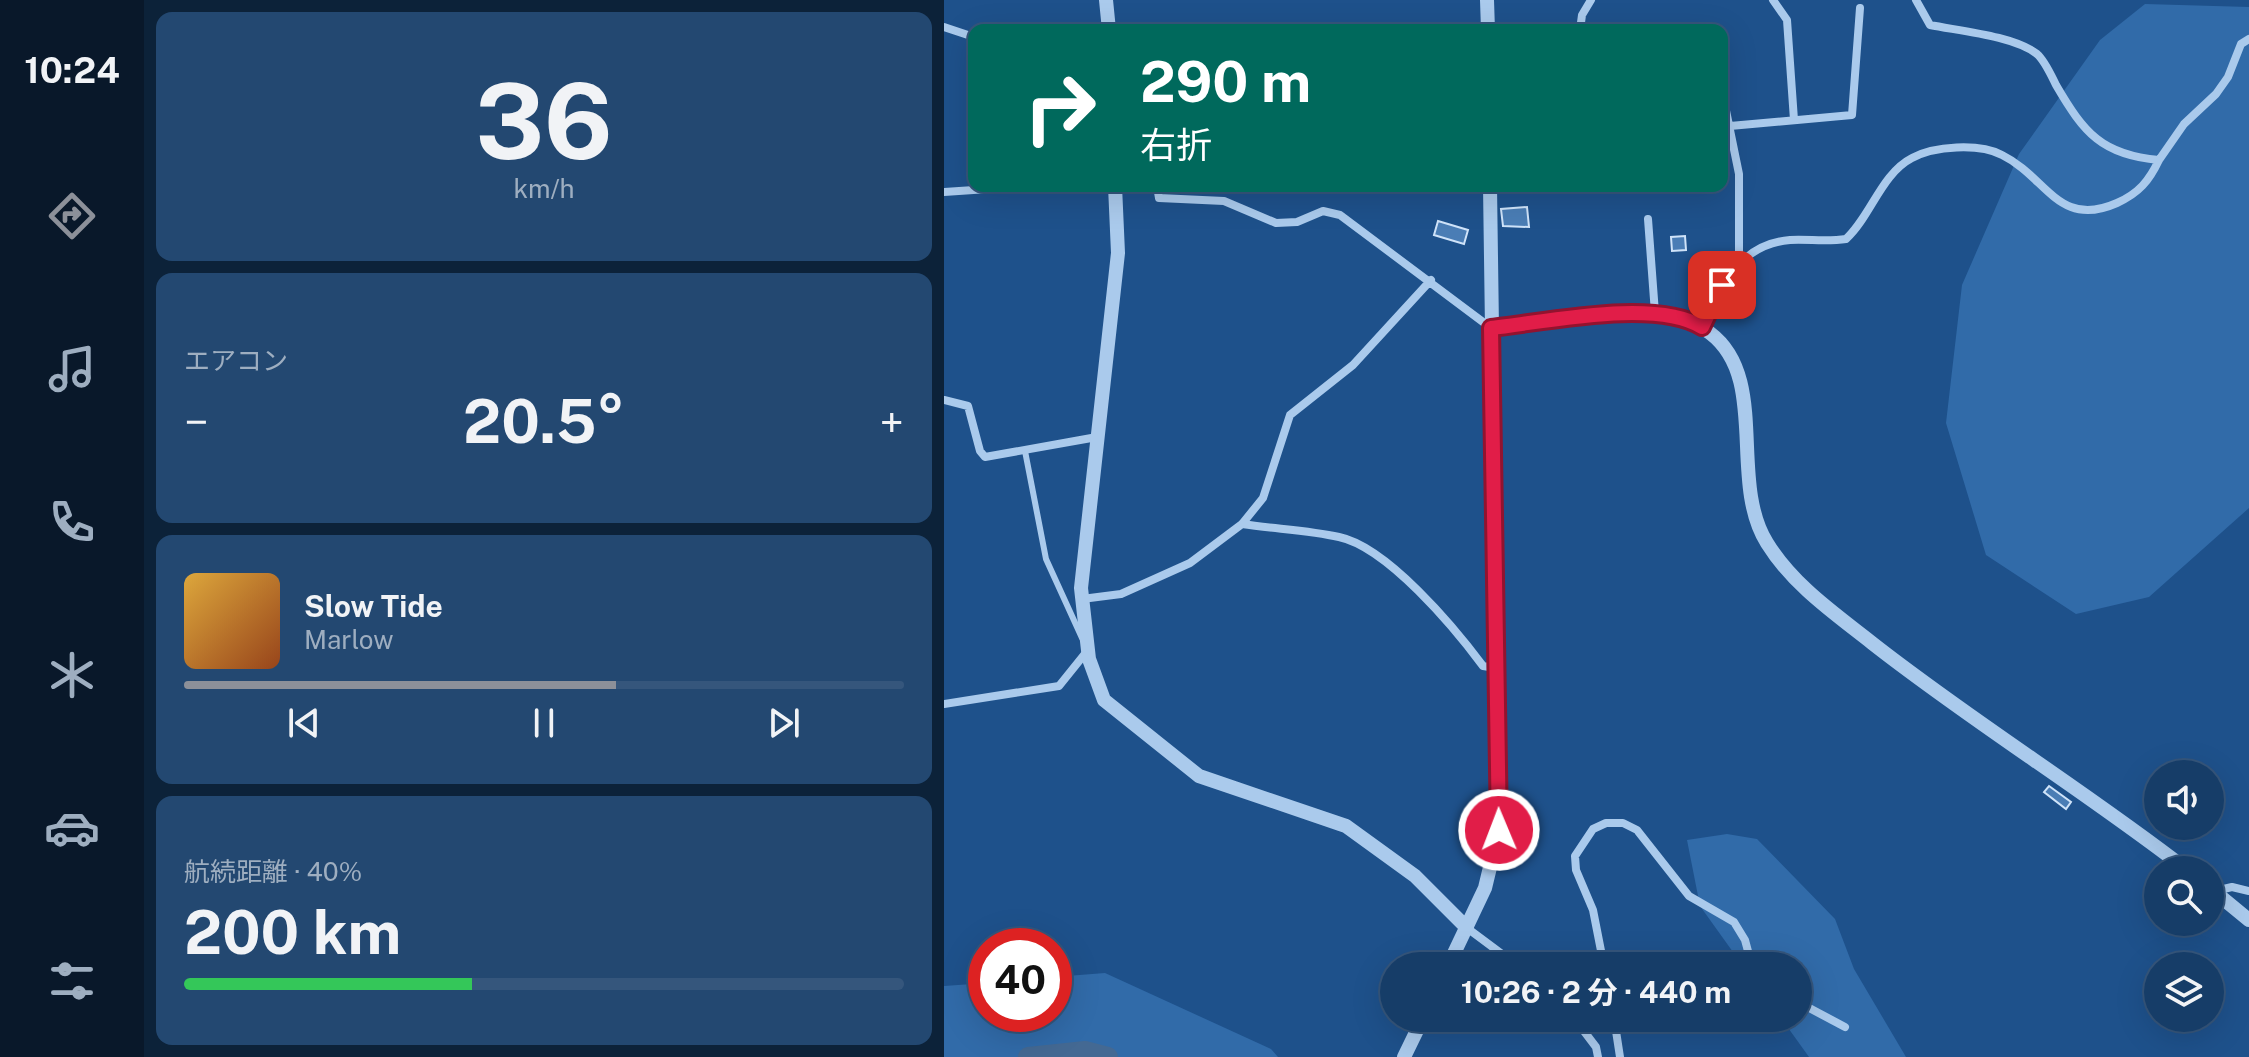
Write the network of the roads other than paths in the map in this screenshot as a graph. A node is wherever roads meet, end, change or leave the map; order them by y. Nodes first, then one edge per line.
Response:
1 (1106, 0) edge
2 (1487, 0) edge
3 (1591, 0) edge
4 (1773, 0) edge
5 (1916, 0) edge
6 (1860, 8) dead end
7 (1108, 24) edge
8 (1488, 24) edge
9 (1581, 24) edge
10 (944, 27) edge
11 (968, 35) edge
12 (2249, 39) edge
13 (1728, 117) edge
14 (1794, 120) junction
15 (1730, 126) junction
16 (2159, 160) junction
17 (968, 189) edge
18 (944, 192) edge
19 (1115, 192) edge
20 (1158, 192) edge
21 (1490, 192) edge
22 (1648, 219) dead end
23 (1739, 262) junction
24 (1431, 280) junction
25 (1655, 313) junction
26 (1702, 327) junction
27 (1491, 328) junction
28 (944, 400) edge
29 (1097, 437) junction
30 (1025, 451) junction
31 (1242, 524) junction
32 (1082, 599) junction
33 (1088, 650) junction
34 (1496, 668) junction
35 (944, 704) edge
36 (2169, 856) edge
37 (2224, 888) edge
38 (2249, 891) edge
39 (2224, 899) edge
40 (2249, 920) edge
41 (1467, 928) junction
42 (1455, 952) edge
43 (1499, 952) edge
44 (1601, 952) edge
45 (1748, 952) edge
46 (1812, 1009) edge
47 (1845, 1027) dead end
48 (1416, 1032) edge
49 (1585, 1032) edge
50 (1616, 1032) edge
51 (1404, 1057) edge
52 (1598, 1057) edge
53 (1620, 1057) edge

1 - 7 street
2 - 8 street
3 - 9 street
4 - 14 street
5 - 16 street
6 - 14 street
10 - 11 street
12 - 16 street
13 - 15 street
14 - 15 street
15 - 23 street
16 - 23 street
17 - 18 street
19 - 29 street
20 - 24 street
21 - 27 street
22 - 25 street
23 - 26 street
24 - 27 street
24 - 31 street
25 - 26 street
25 - 27 street
26 - 36 street
27 - 34 street
28 - 30 street
29 - 30 street
29 - 32 street
30 - 33 lane
31 - 32 street
31 - 34 street
32 - 33 street
33 - 35 street
33 - 41 street
34 - 41 street
37 - 38 street
39 - 40 street
41 - 42 street
41 - 43 street
44 - 45 street
46 - 47 street
48 - 51 street
49 - 52 street
50 - 53 street

